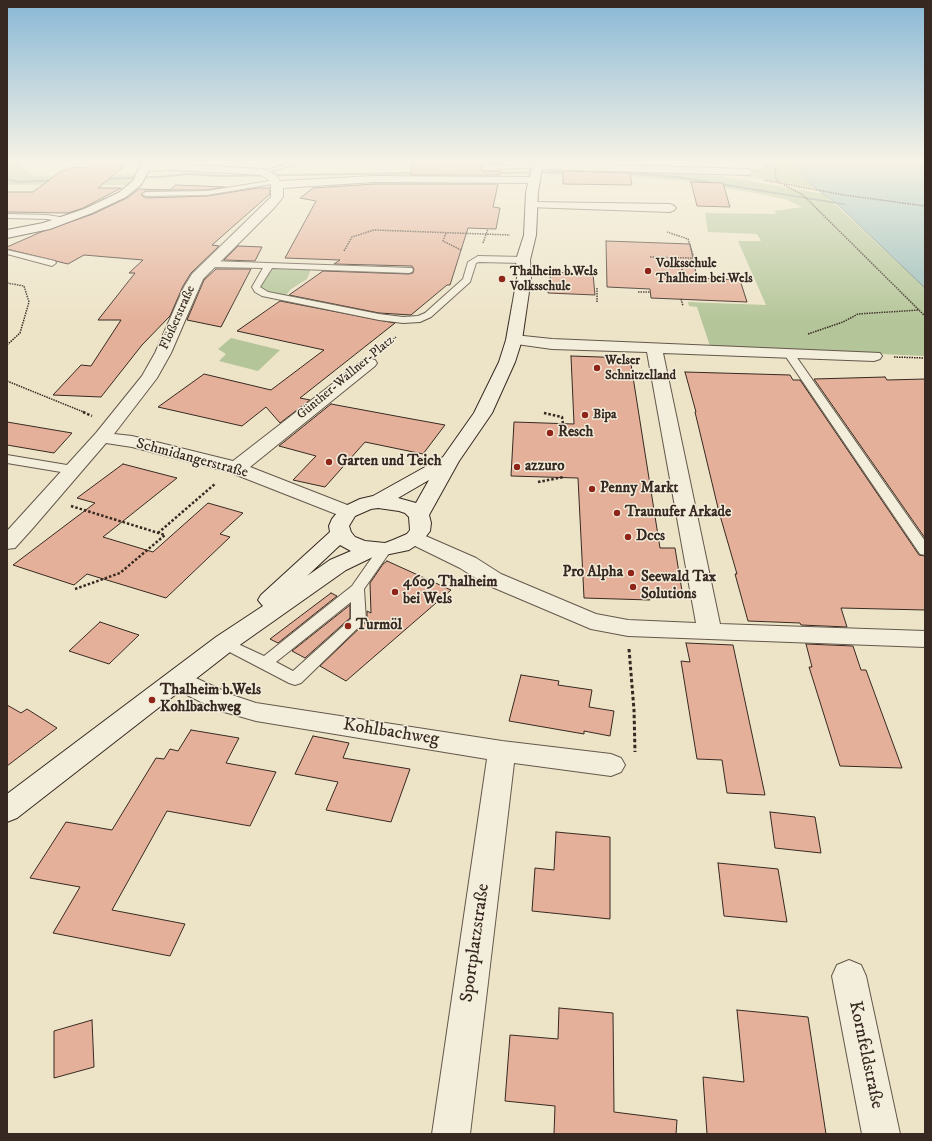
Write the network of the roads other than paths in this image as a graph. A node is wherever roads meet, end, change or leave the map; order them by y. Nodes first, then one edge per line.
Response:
1 (17, 216) edge
2 (72, 216) edge
3 (259, 216) edge
4 (531, 216) edge
5 (63, 220) junction
6 (7, 235) edge
7 (530, 235) junction
8 (7, 252) edge
9 (523, 260) junction
10 (52, 263) dead end
11 (210, 264) junction
12 (270, 266) junction
13 (409, 270) dead end
14 (524, 278) junction
15 (514, 340) junction
16 (654, 348) junction
17 (789, 354) junction
18 (874, 356) road end
19 (369, 363) road end
20 (107, 431) junction
21 (7, 459) edge
22 (450, 460) junction
23 (236, 468) junction
24 (73, 470) junction
25 (378, 502) junction
26 (348, 512) junction
27 (419, 515) junction
28 (341, 534) junction
29 (414, 538) junction
30 (7, 543) edge
31 (379, 549) junction
32 (925, 551) edge
33 (357, 589) junction
34 (710, 632) junction
35 (925, 639) edge
36 (225, 643) junction
37 (265, 663) junction
38 (178, 680) junction
39 (502, 751) junction
40 (611, 765) road end
41 (7, 810) edge
42 (849, 976) dead end
43 (451, 1134) edge
44 (881, 1134) edge

1 - 5 lane
2 - 5 street
3 - 11 street, Flößerstraße
4 - 7 street
5 - 6 street
7 - 9 street
7 - 14 street
8 - 10 lane
9 - 12 lane, Günther-Wallner-Platz
9 - 14 street
11 - 12 lane
11 - 20 street, Flößerstraße
12 - 13 lane
14 - 15 street
15 - 16 street
15 - 22 street
16 - 17 street
16 - 34 street
17 - 18 street
17 - 32 lane
19 - 23 street, Günther-Wallner-Platz
20 - 23 street, Schmidangerstraße
20 - 24 street, Flößerstraße
21 - 24 lane
22 - 25 street
22 - 27 street
23 - 26 street, Schmidangerstraße
24 - 30 street, Flößerstraße
25 - 26 street
25 - 27 street
26 - 28 street
27 - 29 street
28 - 31 street
28 - 36 street
29 - 31 street
29 - 34 street
31 - 33 lane
31 - 36 street
33 - 37 lane
33 - 37 lane
34 - 35 street
36 - 37 lane
36 - 38 street
38 - 39 street, Kohlbachweg
38 - 41 street
39 - 40 street, Kohlbachweg
39 - 43 street, Sportplatzstraße
42 - 44 street, Kornfeldstraße

